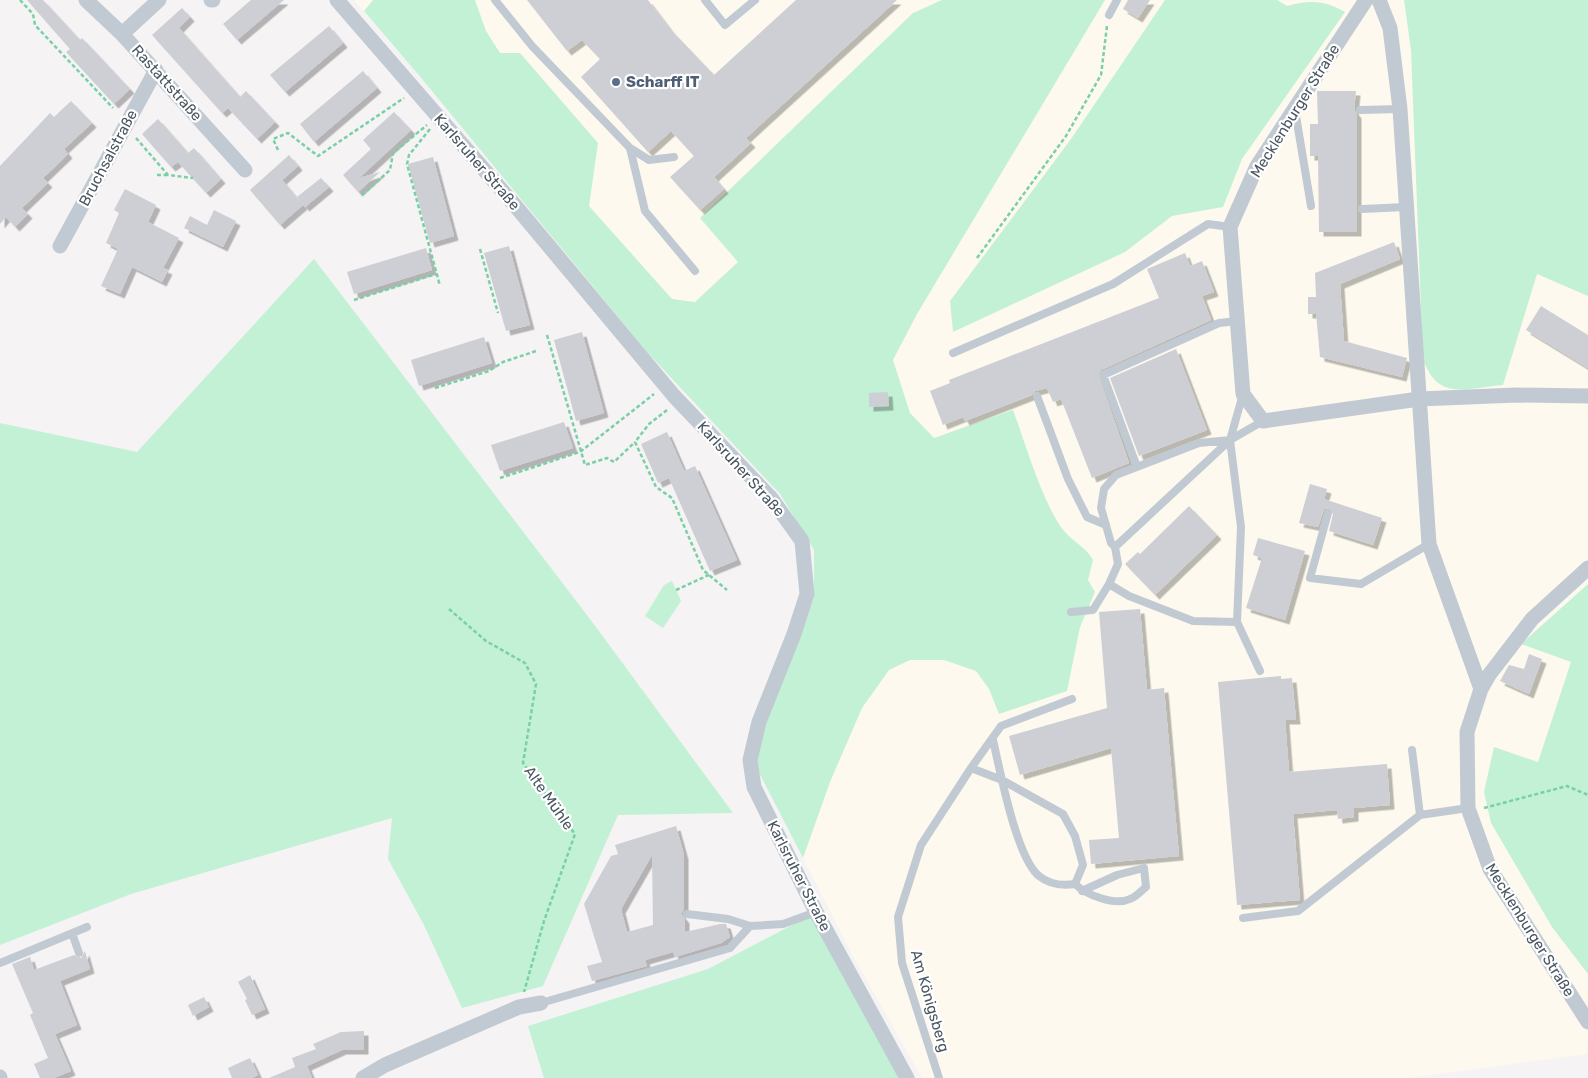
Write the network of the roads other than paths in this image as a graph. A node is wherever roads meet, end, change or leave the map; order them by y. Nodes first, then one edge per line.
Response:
1 (86, 0) edge
2 (159, 0) edge
3 (494, 0) edge
4 (705, 0) edge
5 (755, 0) edge
6 (1117, 0) edge
7 (1366, 0) edge
8 (1379, 0) edge
9 (345, 3) edge
10 (1109, 15) road end
11 (122, 34) junction
12 (156, 70) junction
13 (1400, 109) junction
14 (1295, 110) junction
15 (1360, 110) dead end
16 (630, 148) junction
17 (674, 157) dead end
18 (245, 170) dead end
19 (1311, 206) dead end
20 (1406, 207) junction
21 (1362, 209) dead end
22 (1230, 227) junction
23 (60, 246) dead end
24 (695, 271) dead end
25 (1237, 321) junction
26 (953, 353) dead end
27 (1243, 394) junction
28 (1037, 396) dead end
29 (1588, 396) edge
30 (1419, 400) junction
31 (1263, 421) junction
32 (1230, 440) junction
33 (1137, 466) junction
34 (1328, 513) dead end
35 (1106, 525) junction
36 (1429, 544) junction
37 (1115, 547) junction
38 (1588, 568) edge
39 (1109, 584) junction
40 (1072, 612) dead end
41 (1237, 622) junction
42 (1260, 671) dead end
43 (1481, 689) junction
44 (1072, 699) dead end
45 (993, 740) junction
46 (1412, 750) dead end
47 (971, 768) junction
48 (1002, 780) junction
49 (1468, 808) junction
50 (1420, 815) junction
51 (1075, 884) junction
52 (1082, 891) junction
53 (816, 912) junction
54 (687, 914) dead end
55 (1243, 918) dead end
56 (750, 926) junction
57 (87, 927) dead end
58 (72, 933) junction
59 (79, 953) dead end
60 (0, 963) edge
61 (541, 1003) joint
62 (1588, 1022) edge
63 (362, 1078) edge
64 (907, 1078) edge
65 (939, 1078) edge

1 - 11 street, Rastattstraße
2 - 11 street
3 - 16 lane
4 - 5 lane
6 - 10 lane
7 - 14 street, Mecklenburger Straße
8 - 13 street
9 - 53 street, Karlsruher Straße
11 - 12 street, Rastattstraße
12 - 18 street, Rastattstraße
12 - 23 street, Bruchsalstraße
13 - 15 lane
13 - 20 street
14 - 19 lane
14 - 22 street, Mecklenburger Straße
16 - 17 lane
16 - 24 lane
20 - 21 lane
20 - 30 street
22 - 25 street, Mecklenburger Straße
22 - 26 lane
25 - 27 street, Mecklenburger Straße
25 - 33 lane
27 - 31 street
27 - 32 lane
28 - 35 lane
29 - 30 street
30 - 31 street
30 - 36 street
31 - 32 lane
32 - 33 lane
32 - 37 lane
32 - 41 lane
33 - 35 lane
34 - 36 lane
35 - 37 lane
36 - 43 street
37 - 39 lane
38 - 43 street, Mecklenburger Straße
39 - 40 lane
39 - 41 lane
41 - 42 lane
43 - 49 street, Mecklenburger Straße
44 - 45 lane, Am Königsberg
45 - 47 lane, Am Königsberg
45 - 48 lane
46 - 50 lane
47 - 48 lane
47 - 65 lane, Am Königsberg
48 - 51 lane
48 - 51 lane
49 - 50 lane
49 - 62 street, Mecklenburger Straße
50 - 55 lane
51 - 52 lane
52 - 52 lane
53 - 56 lane
53 - 64 street, Karlsruher Straße
54 - 56 lane
56 - 61 lane
57 - 58 lane
58 - 59 lane
58 - 60 lane
61 - 63 street

